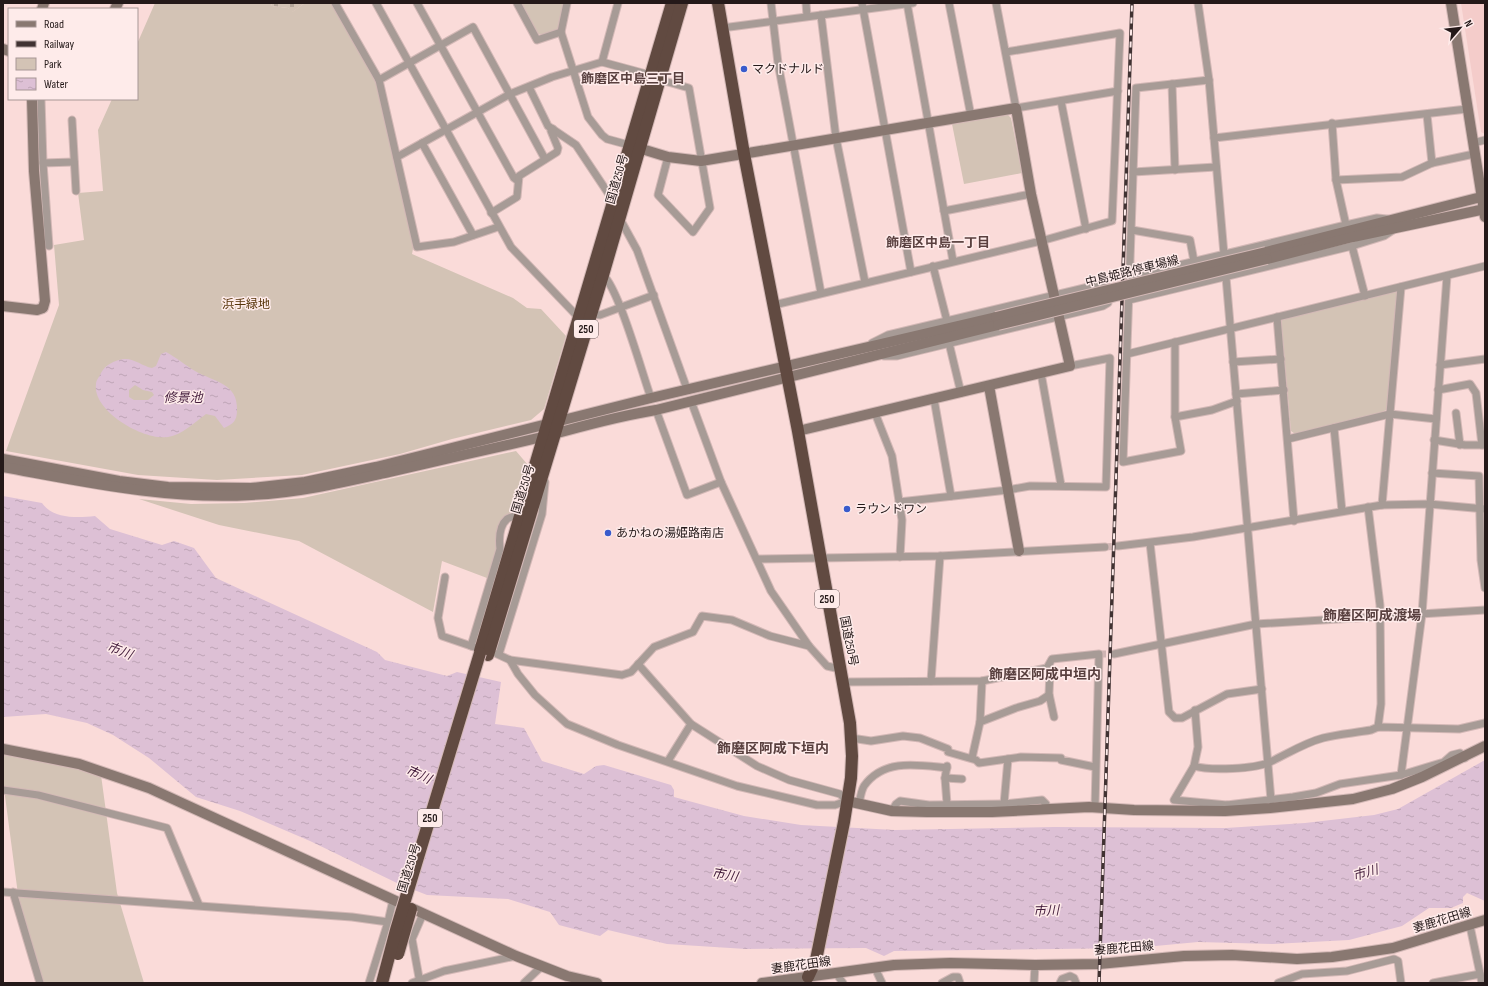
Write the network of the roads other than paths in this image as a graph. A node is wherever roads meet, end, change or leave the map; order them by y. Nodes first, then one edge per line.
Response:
1 (335, 3) edge
2 (376, 3) edge
3 (417, 3) edge
4 (517, 3) edge
5 (568, 3) edge
6 (618, 3) edge
7 (672, 3) edge
8 (682, 3) edge
9 (718, 3) edge
10 (771, 3) edge
11 (806, 3) edge
12 (913, 3) edge
13 (949, 3) edge
14 (996, 3) edge
15 (1198, 3) edge
16 (1451, 3) edge
17 (907, 4) edge
18 (862, 7) edge
19 (822, 15) junction
20 (807, 16) junction
21 (774, 20) junction
22 (722, 28) junction
23 (562, 32) junction
24 (441, 45) junction
25 (1006, 52) junction
26 (602, 62) junction
27 (409, 63) junction
28 (574, 70) junction
29 (655, 78) junction
30 (379, 80) junction
31 (1209, 80) junction
32 (1172, 84) junction
33 (529, 87) junction
34 (1118, 91) junction
35 (510, 94) junction
36 (32, 100) edge
37 (40, 100) edge
38 (1061, 101) junction
39 (1016, 108) junction
40 (1467, 109) junction
41 (478, 111) junction
42 (1427, 115) junction
43 (971, 116) junction
44 (72, 120) dead end
45 (928, 123) junction
46 (1332, 123) junction
47 (553, 129) junction
48 (445, 130) junction
49 (885, 130) junction
50 (836, 138) junction
51 (1214, 138) junction
52 (1485, 140) edge
53 (422, 143) junction
54 (1473, 143) junction
55 (794, 144) junction
56 (634, 147) junction
57 (744, 154) junction
58 (1474, 154) junction
59 (397, 157) junction
60 (668, 157) junction
61 (545, 159) junction
62 (702, 161) junction
63 (74, 162) junction
64 (43, 163) junction
65 (1432, 163) junction
66 (1216, 167) junction
67 (1175, 170) junction
68 (1133, 172) junction
69 (1336, 180) junction
70 (518, 181) junction
71 (76, 190) dead end
72 (1031, 194) junction
73 (1483, 196) edge
74 (614, 198) junction
75 (944, 211) junction
76 (1485, 212) edge
77 (491, 213) junction
78 (620, 219) junction
79 (1389, 220) junction
80 (1346, 225) junction
81 (498, 228) junction
82 (1086, 229) junction
83 (1132, 230) junction
84 (1393, 230) junction
85 (473, 236) junction
86 (1041, 241) junction
87 (49, 246) dead end
88 (1352, 246) junction
89 (1223, 254) junction
90 (1267, 255) junction
91 (953, 261) junction
92 (1194, 261) junction
93 (933, 266) junction
94 (1485, 266) edge
95 (911, 272) junction
96 (603, 275) junction
97 (1447, 276) junction
98 (1129, 277) junction
99 (1225, 277) junction
100 (865, 282) junction
101 (1401, 287) junction
102 (821, 293) junction
103 (654, 295) junction
104 (1055, 296) junction
105 (1365, 296) junction
106 (1129, 300) junction
107 (774, 305) junction
108 (3, 306) edge
109 (620, 308) junction
110 (591, 314) junction
111 (578, 316) junction
112 (1060, 317) junction
113 (1277, 317) junction
114 (947, 321) junction
115 (997, 321) junction
116 (1231, 328) junction
117 (1175, 342) junction
118 (949, 343) junction
119 (865, 346) junction
120 (1127, 354) junction
121 (871, 356) junction
122 (1281, 359) junction
123 (1485, 359) edge
124 (1233, 362) junction
125 (1440, 365) junction
126 (1070, 366) junction
127 (786, 371) junction
128 (1041, 374) junction
129 (990, 386) junction
130 (687, 389) junction
131 (1284, 390) junction
132 (1438, 390) junction
133 (960, 393) junction
134 (650, 398) junction
135 (1236, 398) junction
136 (934, 399) junction
137 (692, 401) junction
138 (656, 410) junction
139 (875, 413) junction
140 (1456, 413) dead end
141 (1390, 414) junction
142 (1175, 417) junction
143 (1436, 419) junction
144 (1334, 428) junction
145 (551, 429) junction
146 (798, 431) junction
147 (1288, 439) junction
148 (1434, 440) junction
149 (1460, 445) junction
150 (1484, 445) edge
151 (3, 459) edge
152 (3, 467) edge
153 (1432, 473) junction
154 (721, 482) junction
155 (316, 484) junction
156 (1061, 485) junction
157 (1008, 490) junction
158 (951, 496) junction
159 (900, 502) junction
160 (1382, 504) junction
161 (1429, 504) junction
162 (1368, 507) junction
163 (1482, 508) edge
164 (1342, 511) junction
165 (1294, 521) junction
166 (1247, 528) junction
167 (1150, 543) junction
168 (1118, 546) tunnel mouth
169 (1105, 547) tunnel mouth
170 (1019, 551) junction
171 (940, 556) junction
172 (900, 557) junction
173 (757, 559) junction
174 (820, 559) junction
175 (445, 577) dead end
176 (1485, 588) edge
177 (1485, 610) edge
178 (1422, 614) junction
179 (1379, 615) junction
180 (1256, 624) junction
181 (1162, 643) junction
182 (809, 646) junction
183 (485, 651) junction
184 (1114, 654) tunnel mouth
185 (510, 660) junction
186 (638, 664) junction
187 (1048, 668) junction
188 (840, 669) junction
189 (931, 681) junction
190 (982, 681) junction
191 (844, 682) junction
192 (1262, 689) junction
193 (1049, 695) junction
194 (1195, 710) junction
195 (1054, 717) dead end
196 (980, 722) junction
197 (1485, 723) edge
198 (691, 724) junction
199 (1378, 727) junction
200 (1408, 728) junction
201 (851, 738) junction
202 (1485, 746) edge
203 (3, 748) edge
204 (972, 758) junction
205 (1465, 758) junction
206 (1008, 759) junction
207 (668, 761) junction
208 (1268, 763) junction
209 (1194, 766) junction
210 (1095, 768) junction
211 (1400, 775) junction
212 (945, 778) junction
213 (962, 779) dead end
214 (3, 790) edge
215 (1271, 800) junction
216 (847, 801) junction
217 (859, 804) junction
218 (947, 804) junction
219 (1004, 804) junction
220 (1095, 807) junction
221 (1226, 808) junction
222 (1046, 809) junction
223 (892, 811) junction
224 (3, 892) edge
225 (13, 892) junction
226 (393, 900) junction
227 (199, 905) junction
228 (423, 914) junction
229 (1485, 920) edge
230 (388, 922) junction
231 (1470, 926) junction
232 (516, 956) junction
233 (1035, 965) junction
234 (542, 966) junction
235 (875, 968) junction
236 (836, 973) junction
237 (1480, 974) junction
238 (812, 979) edge
239 (420, 981) edge
240 (40, 983) edge
241 (369, 983) edge
242 (382, 983) edge
243 (390, 983) edge
244 (412, 983) edge
245 (524, 983) edge
246 (597, 983) edge
247 (762, 983) edge
248 (843, 983) edge
249 (882, 983) edge
250 (942, 983) edge
251 (960, 983) edge
252 (1034, 983) edge
253 (1060, 983) edge
254 (1076, 983) edge
255 (1279, 983) edge
256 (1401, 983) edge
257 (1433, 983) edge
258 (1482, 983) edge

1 - 30 street
2 - 27 street
3 - 24 street
4 - 23 street
5 - 23 street
6 - 26 street
7 - 29 highway, 国道250号 / 250
8 - 29 highway, 国道250号 / 250
9 - 22 highway, 国道250号 / 250
10 - 21 street
11 - 20 street
12 - 17 street
13 - 43 street
14 - 25 street
15 - 31 street
16 - 40 street
17 - 18 street
17 - 45 street
18 - 19 street
18 - 49 street
19 - 20 street
19 - 50 street
20 - 21 street
21 - 22 street
21 - 55 street
22 - 57 highway, 国道250号 / 250
23 - 28 street
24 - 27 street
24 - 35 street
24 - 41 street
25 - 34 street
25 - 39 street
26 - 28 street
26 - 29 street
27 - 30 street
27 - 48 street
28 - 33 street
28 - 56 street
29 - 56 highway, 国道250号 / 250
29 - 62 street
30 - 59 street
31 - 32 street
31 - 51 street
32 - 67 street
32 - 68 street
33 - 35 street
33 - 47 street
34 - 38 street
34 - 82 street
35 - 41 street
35 - 61 street
36 - 108 street
37 - 64 street
38 - 39 street
38 - 82 street
39 - 43 street
39 - 72 street
40 - 42 street
40 - 54 street
41 - 48 street
41 - 70 street
42 - 46 street
42 - 65 street
43 - 45 street
44 - 63 street
45 - 49 street
45 - 75 street
46 - 51 street
46 - 69 street
47 - 61 street
47 - 74 street
48 - 53 street
48 - 77 street
49 - 50 street
49 - 95 street
50 - 55 street
50 - 100 street
51 - 66 street
52 - 54 street
53 - 59 street
53 - 85 street
54 - 58 street
55 - 57 street
55 - 102 street
56 - 60 street
56 - 74 highway, 国道250号 / 250
56 - 78 highway, 国道250号 / 250
57 - 62 street
57 - 107 highway, 国道250号 / 250
58 - 65 street
58 - 73 street
59 - 85 street
60 - 62 street
60 - 62 street
61 - 70 street
63 - 64 street
63 - 71 street
64 - 87 street
65 - 69 street
66 - 67 street
66 - 89 street
67 - 68 street
68 - 83 street
69 - 80 street
70 - 77 street
72 - 75 street
72 - 86 street
73 - 76 street
73 - 79 street, 中島姫路停車場線
74 - 111 highway, 国道250号 / 250
75 - 91 street
76 - 84 street, 中島姫路停車場線
77 - 81 street
78 - 96 highway, 国道250号 / 250
78 - 103 street
79 - 80 street
79 - 90 street, 中島姫路停車場線
80 - 89 street
81 - 85 street
81 - 111 street
82 - 86 street
83 - 92 street
83 - 98 street
84 - 88 street
84 - 90 street, 中島姫路停車場線
86 - 91 street
86 - 104 street
88 - 99 street
88 - 105 street
89 - 92 street
89 - 99 street
90 - 115 street, 中島姫路停車場線, bridge
91 - 93 street
92 - 98 street
93 - 95 street
93 - 114 street
94 - 97 street
95 - 100 street
96 - 109 street
96 - 110 highway, 国道250号 / 250
97 - 101 street
97 - 125 street
98 - 106 street
99 - 106 street
99 - 116 street
100 - 102 street
101 - 105 street
101 - 141 street
102 - 107 street
103 - 109 street
103 - 130 street
104 - 112 street
104 - 112 street
104 - 114 street
105 - 113 street
106 - 120 street
107 - 127 highway, 国道250号 / 250
109 - 110 street
109 - 134 street
110 - 145 highway, 国道250号 / 250
111 - 145 highway, 国道250号 / 250
112 - 118 street
112 - 126 street
113 - 116 street
113 - 122 street
114 - 119 street
115 - 119 street, 中島姫路停車場線
115 - 121 street, 中島姫路停車場線
116 - 117 street
116 - 124 street
117 - 120 street
117 - 142 street
118 - 121 street
118 - 133 street
119 - 127 street, 中島姫路停車場線
120 - 142 street
121 - 127 street, 中島姫路停車場線
122 - 124 street
122 - 131 street
123 - 125 street
124 - 135 street
125 - 132 street
126 - 128 street
126 - 156 street
127 - 130 street
127 - 137 street
127 - 146 highway, 国道250号 / 250
128 - 129 street
128 - 156 street
129 - 133 street
129 - 157 street
130 - 134 street
131 - 135 street
131 - 147 street
132 - 143 street
132 - 150 street
133 - 136 street
134 - 145 street
135 - 142 street
135 - 166 street
136 - 139 street
136 - 158 street
137 - 138 street
137 - 154 street
138 - 145 street
138 - 154 street
139 - 146 street
139 - 159 street
140 - 149 street
141 - 143 street
141 - 144 street
141 - 160 street
143 - 148 street
144 - 147 street
144 - 164 street
145 - 155 street
145 - 183 highway, 国道250号 / 250
145 - 183 highway, 国道250号 / 250
146 - 174 highway, 国道250号 / 250
147 - 165 street
148 - 149 street
148 - 153 street
149 - 150 street
151 - 155 street
152 - 155 street
153 - 161 street
153 - 163 street
154 - 173 street
156 - 157 street
157 - 158 street
157 - 170 street
158 - 159 street
159 - 172 street
160 - 161 street
160 - 162 street
161 - 163 street
161 - 178 street
162 - 164 street
162 - 179 street
163 - 176 street
164 - 165 street
165 - 166 street
166 - 167 street
166 - 180 street
167 - 168 street
167 - 181 street
169 - 170 street
170 - 171 street
171 - 172 street
171 - 189 street
172 - 174 street
173 - 174 street
173 - 182 street
174 - 188 highway, 国道250号 / 250
175 - 183 street
177 - 178 street
178 - 179 street
178 - 200 street
179 - 180 street
179 - 199 street
180 - 181 street
180 - 192 street
181 - 184 street
181 - 194 street
182 - 186 street
182 - 188 street
183 - 185 street
183 - 242 highway, 国道250号 / 250, bridge
183 - 243 highway, 国道250号 / 250, bridge
185 - 186 street
185 - 207 street
186 - 198 street
187 - 190 street
187 - 193 street
187 - 210 street
188 - 191 highway, 国道250号 / 250
189 - 190 street
189 - 191 street
190 - 196 street
191 - 201 highway, 国道250号 / 250
192 - 194 street
192 - 208 street
193 - 195 street
193 - 196 street
194 - 209 street
196 - 204 street
197 - 200 street
198 - 207 street
198 - 216 street
199 - 200 street
199 - 208 street
200 - 211 street
201 - 204 street
201 - 216 highway, 国道250号 / 250
202 - 205 street
203 - 226 street
204 - 206 street
205 - 211 street
205 - 221 street
206 - 210 street
206 - 219 street
207 - 216 street
208 - 209 street
208 - 215 street
209 - 221 street
210 - 220 street
211 - 215 street
212 - 213 street
212 - 217 street
212 - 218 street
214 - 227 street
215 - 221 street
216 - 217 street
216 - 238 highway, 国道250号 / 250
217 - 223 street
218 - 219 street
218 - 223 street
219 - 222 street
220 - 221 street
220 - 222 street
222 - 223 street
224 - 225 street
225 - 227 street
225 - 240 street
226 - 228 street
226 - 230 street
227 - 230 street
228 - 232 street
228 - 239 street
229 - 231 street, 妻鹿花田線
230 - 241 street
231 - 233 street, 妻鹿花田線
231 - 237 street
232 - 234 street
232 - 239 street
233 - 235 street, 妻鹿花田線
233 - 252 street
234 - 245 street
234 - 246 street
235 - 236 street, 妻鹿花田線
235 - 249 street
236 - 238 street, 妻鹿花田線
236 - 248 street
237 - 257 street
237 - 258 street
238 - 247 street, 妻鹿花田線
239 - 244 street
250 - 251 street
253 - 254 street
255 - 256 street

